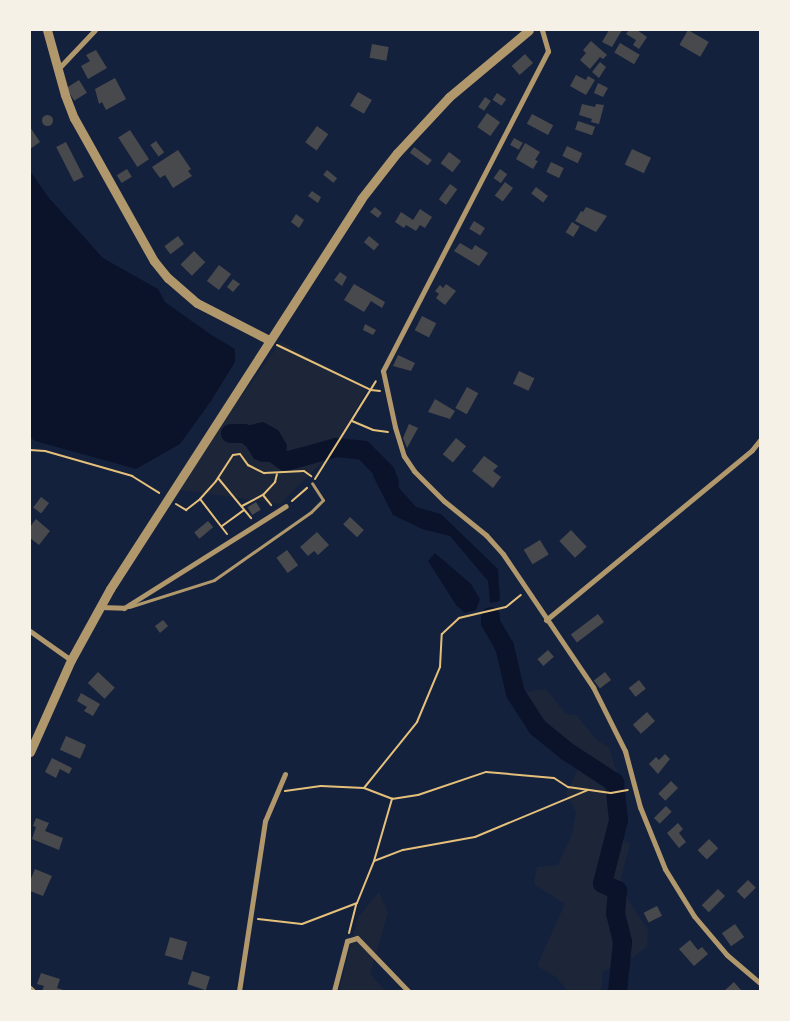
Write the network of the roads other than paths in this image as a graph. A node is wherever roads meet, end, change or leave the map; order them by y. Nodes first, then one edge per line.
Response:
1 (47, 30) edge
2 (95, 30) edge
3 (529, 30) edge
4 (542, 30) edge
5 (58, 69) junction
6 (268, 340) junction
7 (760, 440) edge
8 (312, 483) dead end
9 (286, 506) dead end
10 (99, 607) junction
11 (124, 608) junction
12 (546, 620) junction
13 (30, 631) edge
14 (70, 660) junction
15 (30, 752) edge
16 (285, 774) dead end
17 (760, 983) edge
18 (30, 988) edge
19 (34, 991) edge
20 (239, 991) edge
21 (334, 991) edge
22 (408, 991) edge

1 - 5 street
2 - 5 street
3 - 6 street
4 - 12 street
5 - 6 street
6 - 10 street
7 - 12 street
8 - 11 lane
9 - 11 street
10 - 11 street
10 - 14 street
12 - 17 street
13 - 14 street
14 - 15 street
16 - 20 street
18 - 19 street
21 - 22 street

